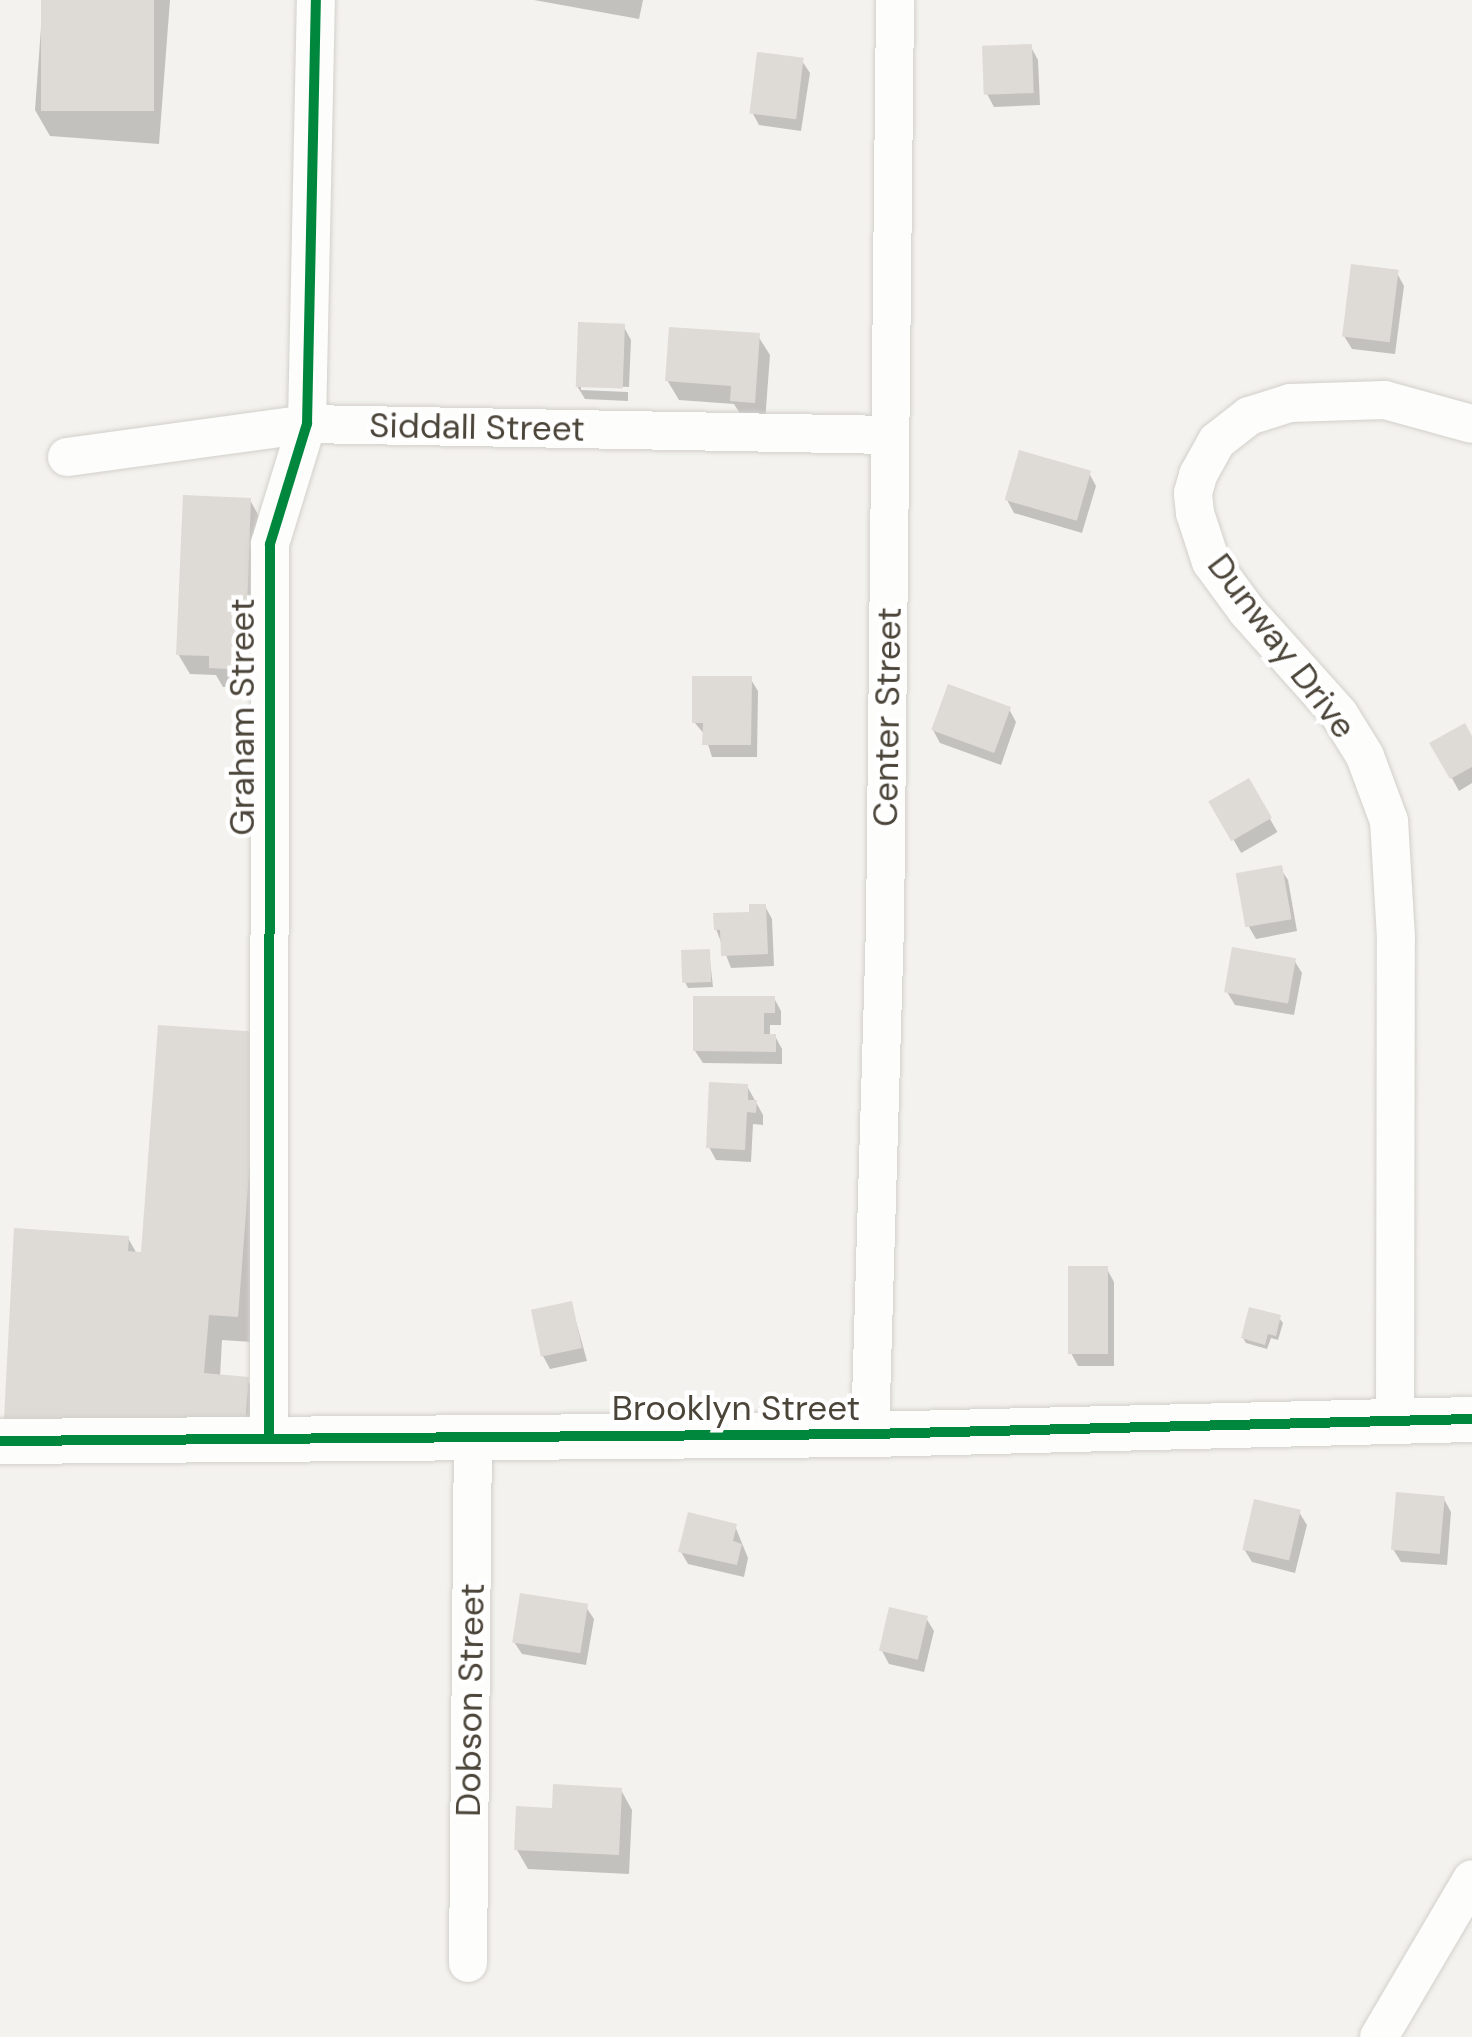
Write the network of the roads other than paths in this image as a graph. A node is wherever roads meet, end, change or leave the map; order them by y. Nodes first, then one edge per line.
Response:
1 (316, 0) edge
2 (895, 0) edge
3 (308, 424) junction
4 (1472, 424) edge
5 (890, 436) junction
6 (67, 458) dead end
7 (1472, 1419) edge
8 (1395, 1421) junction
9 (870, 1434) junction
10 (473, 1437) junction
11 (269, 1439) junction
12 (0, 1441) edge
13 (1472, 1879) edge
14 (468, 1963) dead end
15 (1379, 2037) edge

1 - 3 street, Graham Street
2 - 5 street, Center Street
3 - 5 street, Siddall Street
3 - 6 street, Siddall Street
3 - 11 street, Graham Street
4 - 8 street, Dunway Drive
5 - 9 street, Center Street
7 - 8 street, Brooklyn Street
8 - 9 street, Brooklyn Street
9 - 10 street, Brooklyn Street
10 - 11 street, Brooklyn Street
10 - 14 street, Dobson Street
11 - 12 street, Brooklyn Street
13 - 15 street

